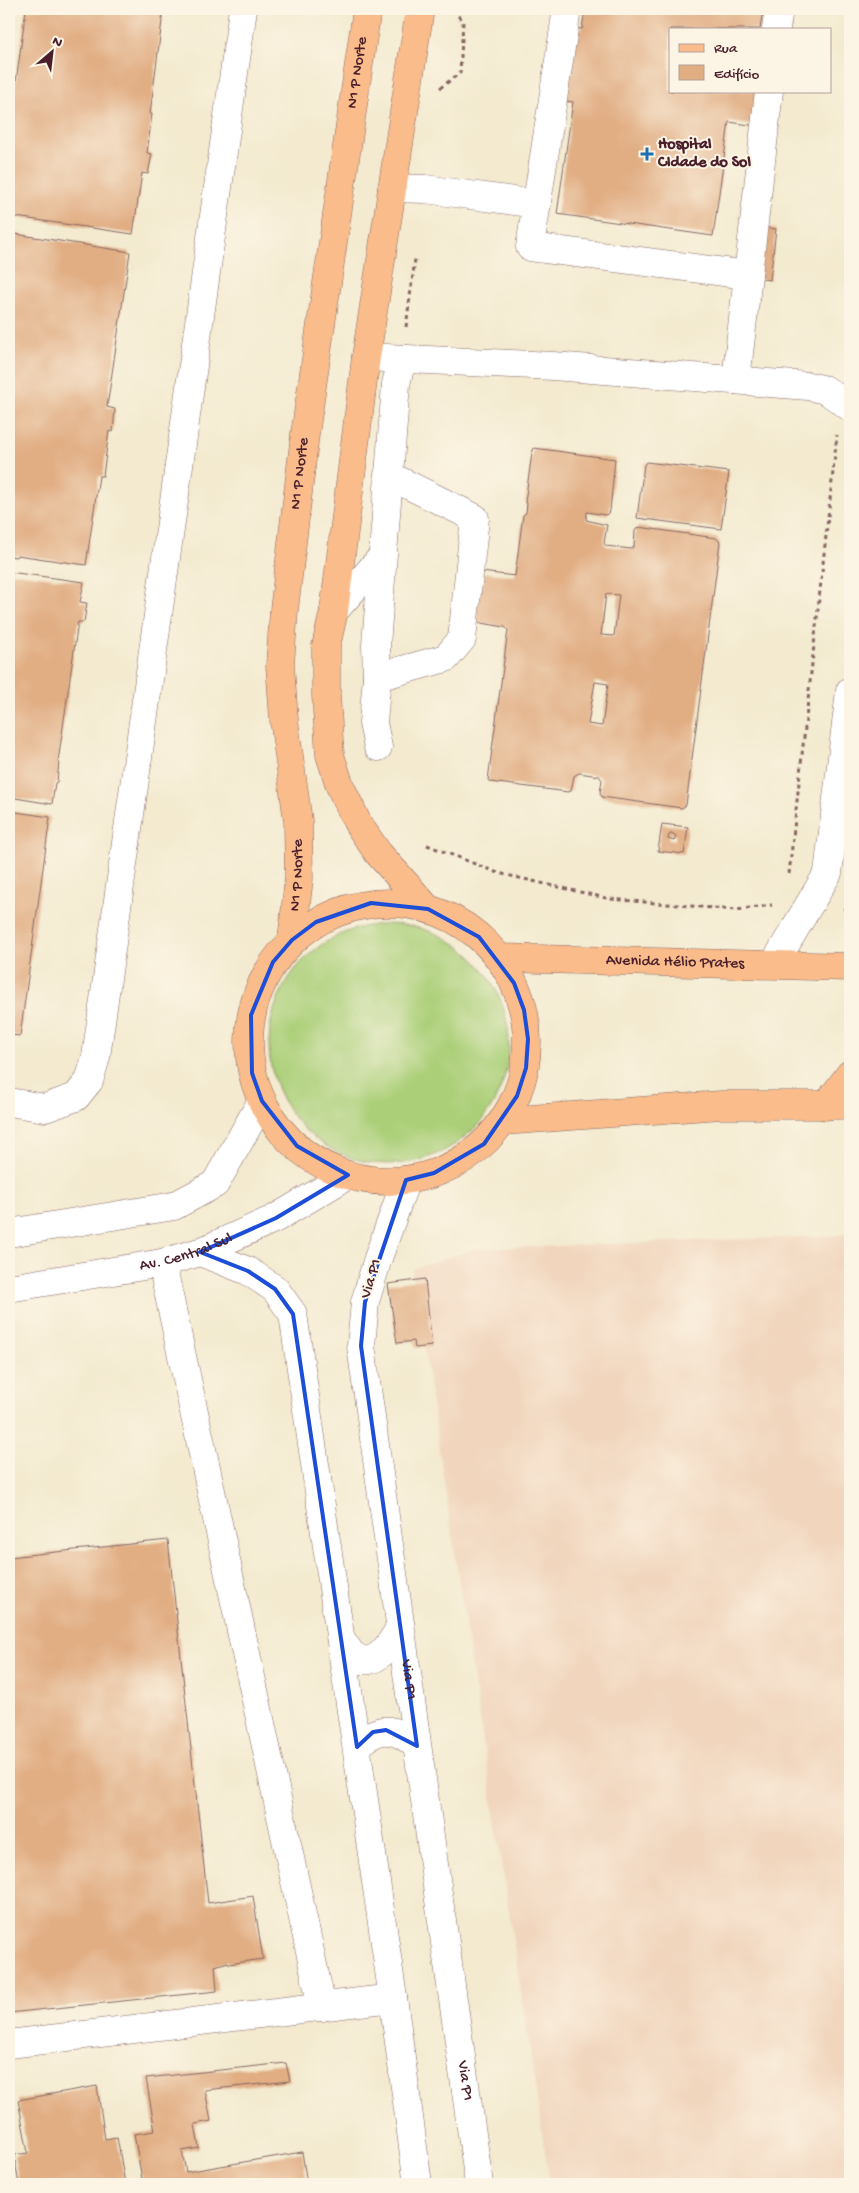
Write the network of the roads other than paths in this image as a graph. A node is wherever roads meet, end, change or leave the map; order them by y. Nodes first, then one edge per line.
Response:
1 (244, 9) edge
2 (367, 9) edge
3 (420, 9) edge
4 (567, 9) edge
5 (779, 9) edge
6 (776, 28) edge
7 (769, 92) edge
8 (392, 188) junction
9 (537, 204) junction
10 (748, 274) junction
11 (366, 357) junction
12 (402, 360) junction
13 (736, 380) junction
14 (850, 407) edge
15 (388, 475) junction
16 (382, 557) junction
17 (334, 611) junction
18 (377, 676) junction
19 (850, 692) edge
20 (378, 747) dead end
21 (839, 873) edge
22 (428, 909) junction
23 (292, 940) junction
24 (499, 958) junction
25 (774, 964) junction
26 (844, 973) edge
27 (850, 1074) edge
28 (262, 1101) junction
29 (9, 1102) edge
30 (838, 1106) edge
31 (503, 1121) junction
32 (348, 1175) junction
33 (406, 1180) junction
34 (9, 1234) edge
35 (200, 1252) junction
36 (162, 1263) junction
37 (9, 1288) edge
38 (400, 1626) junction
39 (341, 1639) junction
40 (417, 1746) junction
41 (356, 1748) junction
42 (393, 1998) junction
43 (322, 2007) junction
44 (9, 2044) edge
45 (418, 2184) edge
46 (479, 2184) edge

1 - 29 street
2 - 23 main road, N1 P Norte
3 - 8 main road
4 - 9 street
5 - 6 street
7 - 10 street
8 - 9 street
8 - 11 main road
9 - 10 street
10 - 13 street
11 - 12 street
11 - 17 main road
12 - 13 street
12 - 15 street
13 - 14 street
15 - 16 street
15 - 18 street
16 - 17 street
16 - 18 street
17 - 22 main road
18 - 20 street
19 - 21 street
21 - 25 street
22 - 23 main road
22 - 24 main road
23 - 28 main road
24 - 25 main road, Avenida Hélio Prates
24 - 31 main road
25 - 26 main road, Avenida Hélio Prates
27 - 30 main road
28 - 32 main road
28 - 34 street
30 - 31 main road
31 - 33 main road
32 - 33 main road
32 - 35 street, Av. Central Sul
33 - 38 street, Via P1
35 - 36 street, Av. Central Sul
35 - 39 street
36 - 37 street, Av. Central Sul
36 - 43 street
38 - 39 street
38 - 40 street, Via P1
39 - 41 street
40 - 41 street
40 - 46 street, Via P1
41 - 42 street
42 - 43 street
42 - 45 street
43 - 44 street

